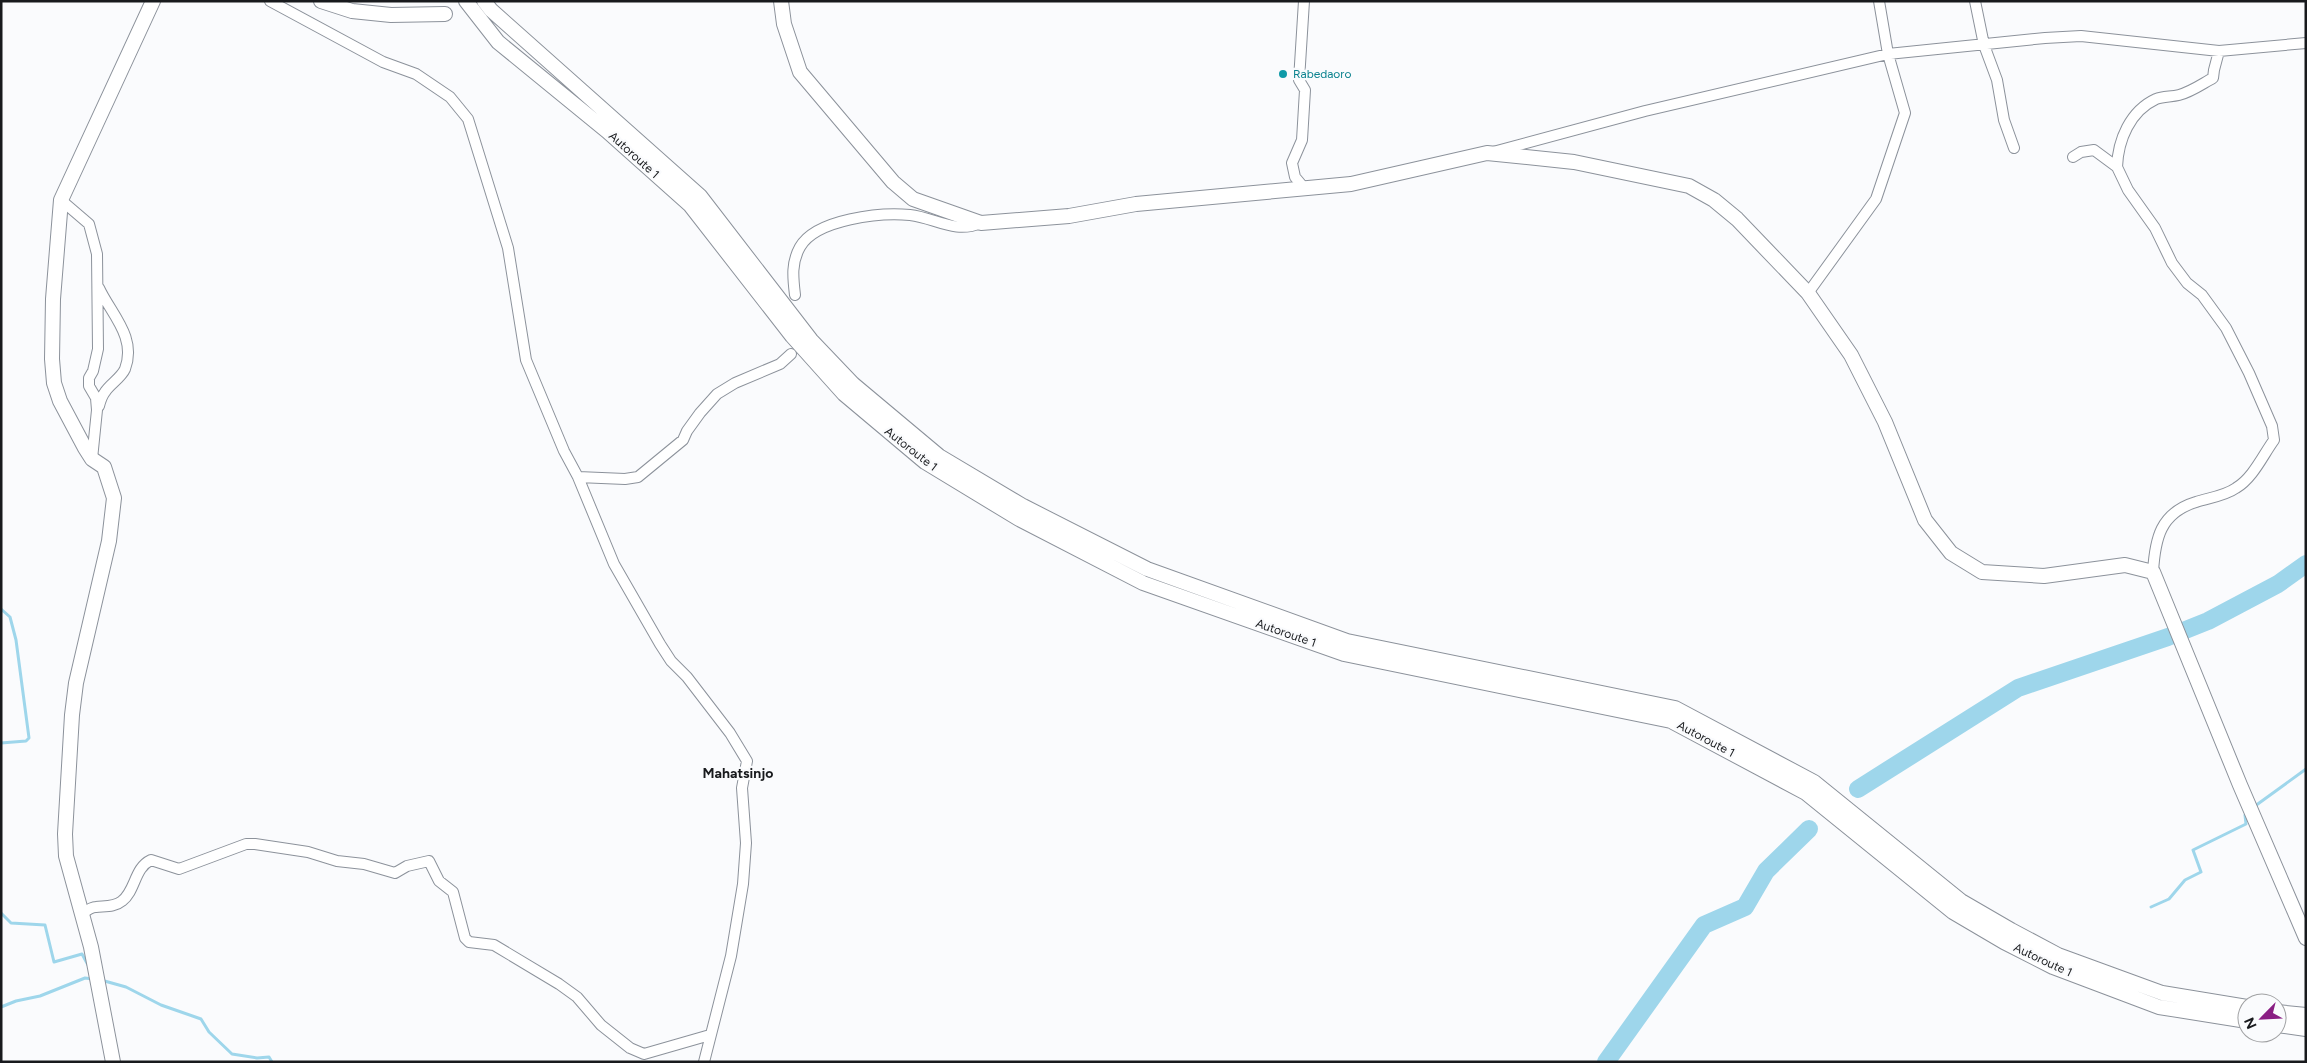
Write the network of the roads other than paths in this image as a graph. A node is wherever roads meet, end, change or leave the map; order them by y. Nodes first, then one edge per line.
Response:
1 (153, 1) edge
2 (270, 1) edge
3 (321, 1) edge
4 (466, 1) edge
5 (484, 1) edge
6 (781, 1) edge
7 (1304, 1) edge
8 (1879, 1) edge
9 (1975, 1) edge
10 (445, 14) dead end
11 (2306, 43) edge
12 (1984, 45) junction
13 (2220, 51) junction
14 (1888, 54) junction
15 (2014, 148) dead end
16 (1487, 153) junction
17 (2072, 157) dead end
18 (2117, 167) junction
19 (1305, 189) junction
20 (61, 200) junction
21 (980, 223) junction
22 (97, 285) junction
23 (1808, 293) junction
24 (795, 295) dead end
25 (791, 354) dead end
26 (97, 410) junction
27 (92, 459) junction
28 (578, 477) junction
29 (2153, 572) junction
30 (82, 914) junction
31 (2306, 938) edge
32 (2237, 1005) edge
33 (2287, 1013) edge
34 (2306, 1015) edge
35 (2237, 1019) edge
36 (2287, 1026) edge
37 (2306, 1029) edge
38 (710, 1035) junction
39 (113, 1062) edge
40 (704, 1062) edge

1 - 20 main road
2 - 28 street
3 - 10 main road
4 - 35 main road, Autoroute 1
5 - 32 main road, Autoroute 1
6 - 21 main road
7 - 19 street
8 - 14 street
9 - 12 street
11 - 13 street
12 - 13 street
12 - 14 street
12 - 15 street
13 - 18 street
14 - 16 street
14 - 23 street
16 - 19 main road
16 - 23 main road
17 - 18 street
18 - 29 street
19 - 21 main road
20 - 22 street
20 - 27 main road
21 - 24 street
22 - 26 street
22 - 26 street
23 - 29 main road
25 - 28 street
26 - 27 street
27 - 30 main road
28 - 38 street
29 - 31 main road
30 - 38 street
30 - 39 main road
33 - 34 main road
36 - 37 main road
38 - 40 street

